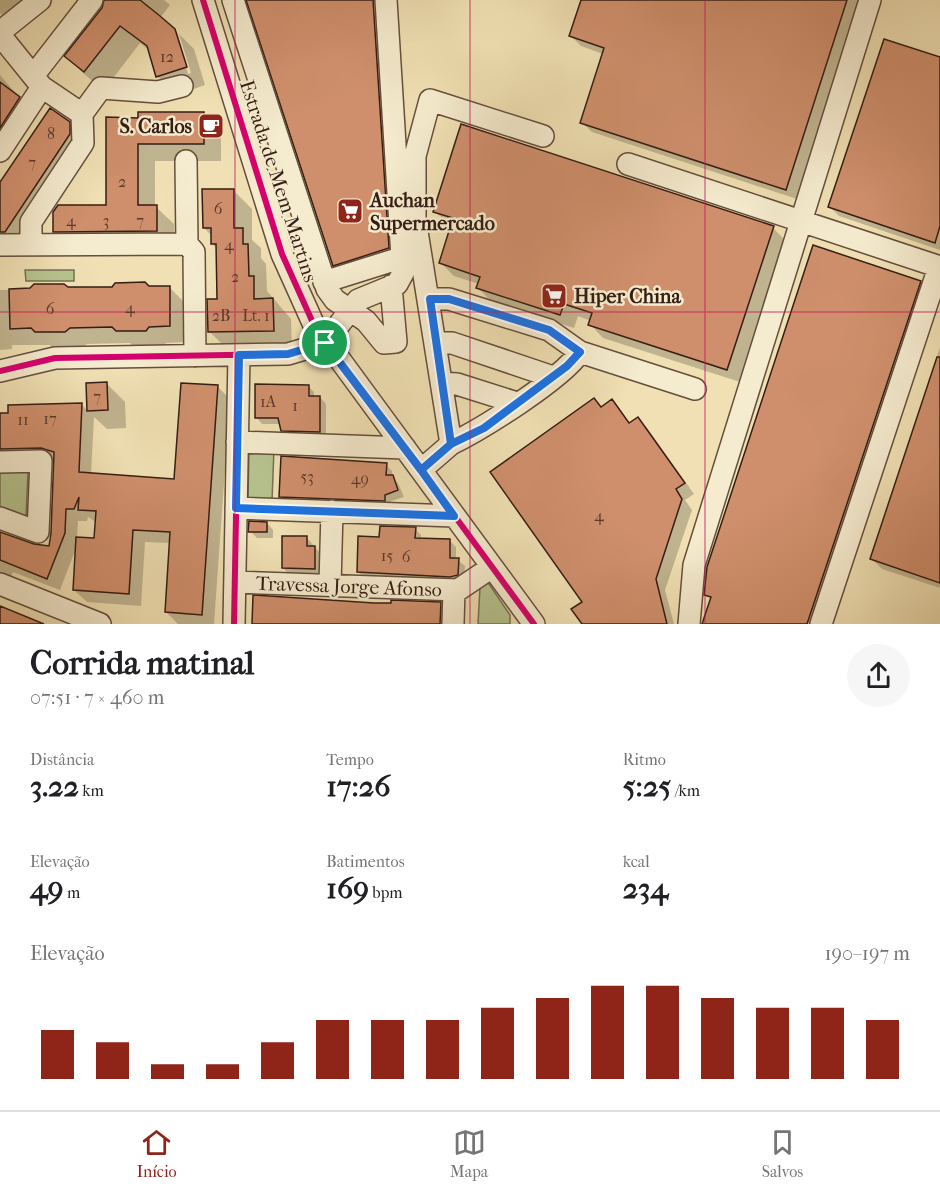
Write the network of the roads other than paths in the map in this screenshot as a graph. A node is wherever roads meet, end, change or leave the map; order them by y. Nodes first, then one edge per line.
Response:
1 (40, 0) edge
2 (92, 0) edge
3 (203, 0) edge
4 (233, 0) edge
5 (386, 0) edge
6 (870, 0) edge
7 (0, 34) edge
8 (37, 82) junction
9 (182, 86) dead end
10 (82, 114) junction
11 (543, 136) dead end
12 (0, 151) edge
13 (186, 161) dead end
14 (628, 164) dead end
15 (801, 221) junction
16 (31, 235) dead end
17 (187, 244) junction
18 (0, 245) edge
19 (404, 260) junction
20 (940, 267) edge
21 (324, 282) junction
22 (391, 286) junction
23 (430, 299) junction
24 (351, 311) junction
25 (325, 343) junction
26 (436, 343) junction
27 (580, 352) junction
28 (239, 355) junction
29 (195, 356) junction
30 (0, 371) edge
31 (553, 377) junction
32 (442, 383) junction
33 (695, 389) dead end
34 (517, 403) junction
35 (237, 442) junction
36 (451, 444) junction
37 (405, 448) junction
38 (0, 462) edge
39 (421, 470) junction
40 (236, 508) junction
41 (332, 511) junction
42 (454, 516) junction
43 (0, 518) edge
44 (492, 567) junction
45 (235, 582) junction
46 (0, 584) edge
47 (330, 585) junction
48 (454, 590) junction
49 (100, 624) edge
50 (234, 624) edge
51 (453, 624) edge
52 (534, 624) edge
53 (689, 624) edge
54 (821, 624) edge

1 - 7 street
2 - 8 street
3 - 25 street, Estrada de Mem Martins
4 - 21 street
5 - 19 street
6 - 15 street
7 - 8 street
8 - 10 street
8 - 12 street
9 - 10 street
10 - 16 street
11 - 23 street
13 - 17 street
14 - 15 street
15 - 20 street
15 - 53 street
17 - 18 street
17 - 29 street
19 - 21 street
19 - 22 street
20 - 54 street
21 - 24 street
22 - 24 street
22 - 24 street
23 - 26 street
23 - 27 street
24 - 25 street
25 - 28 street
25 - 37 street, Estrada de Mem Martins
26 - 31 street
26 - 32 street
27 - 31 street
27 - 33 street
28 - 29 street
28 - 35 street
29 - 30 street
31 - 34 street
32 - 34 street
32 - 36 street
34 - 36 street
35 - 37 street
35 - 40 street
36 - 39 street
37 - 39 street, Estrada de Mem Martins
38 - 43 street
39 - 42 street, Estrada de Mem Martins
40 - 41 street
40 - 45 street
41 - 42 street
41 - 47 street
42 - 44 street, Estrada de Mem Martins
44 - 48 street, Travessa Jorge Afonso
44 - 52 street, Estrada de Mem Martins
45 - 47 street, Travessa Jorge Afonso
45 - 50 street
46 - 49 street
47 - 48 street, Travessa Jorge Afonso
48 - 51 street

